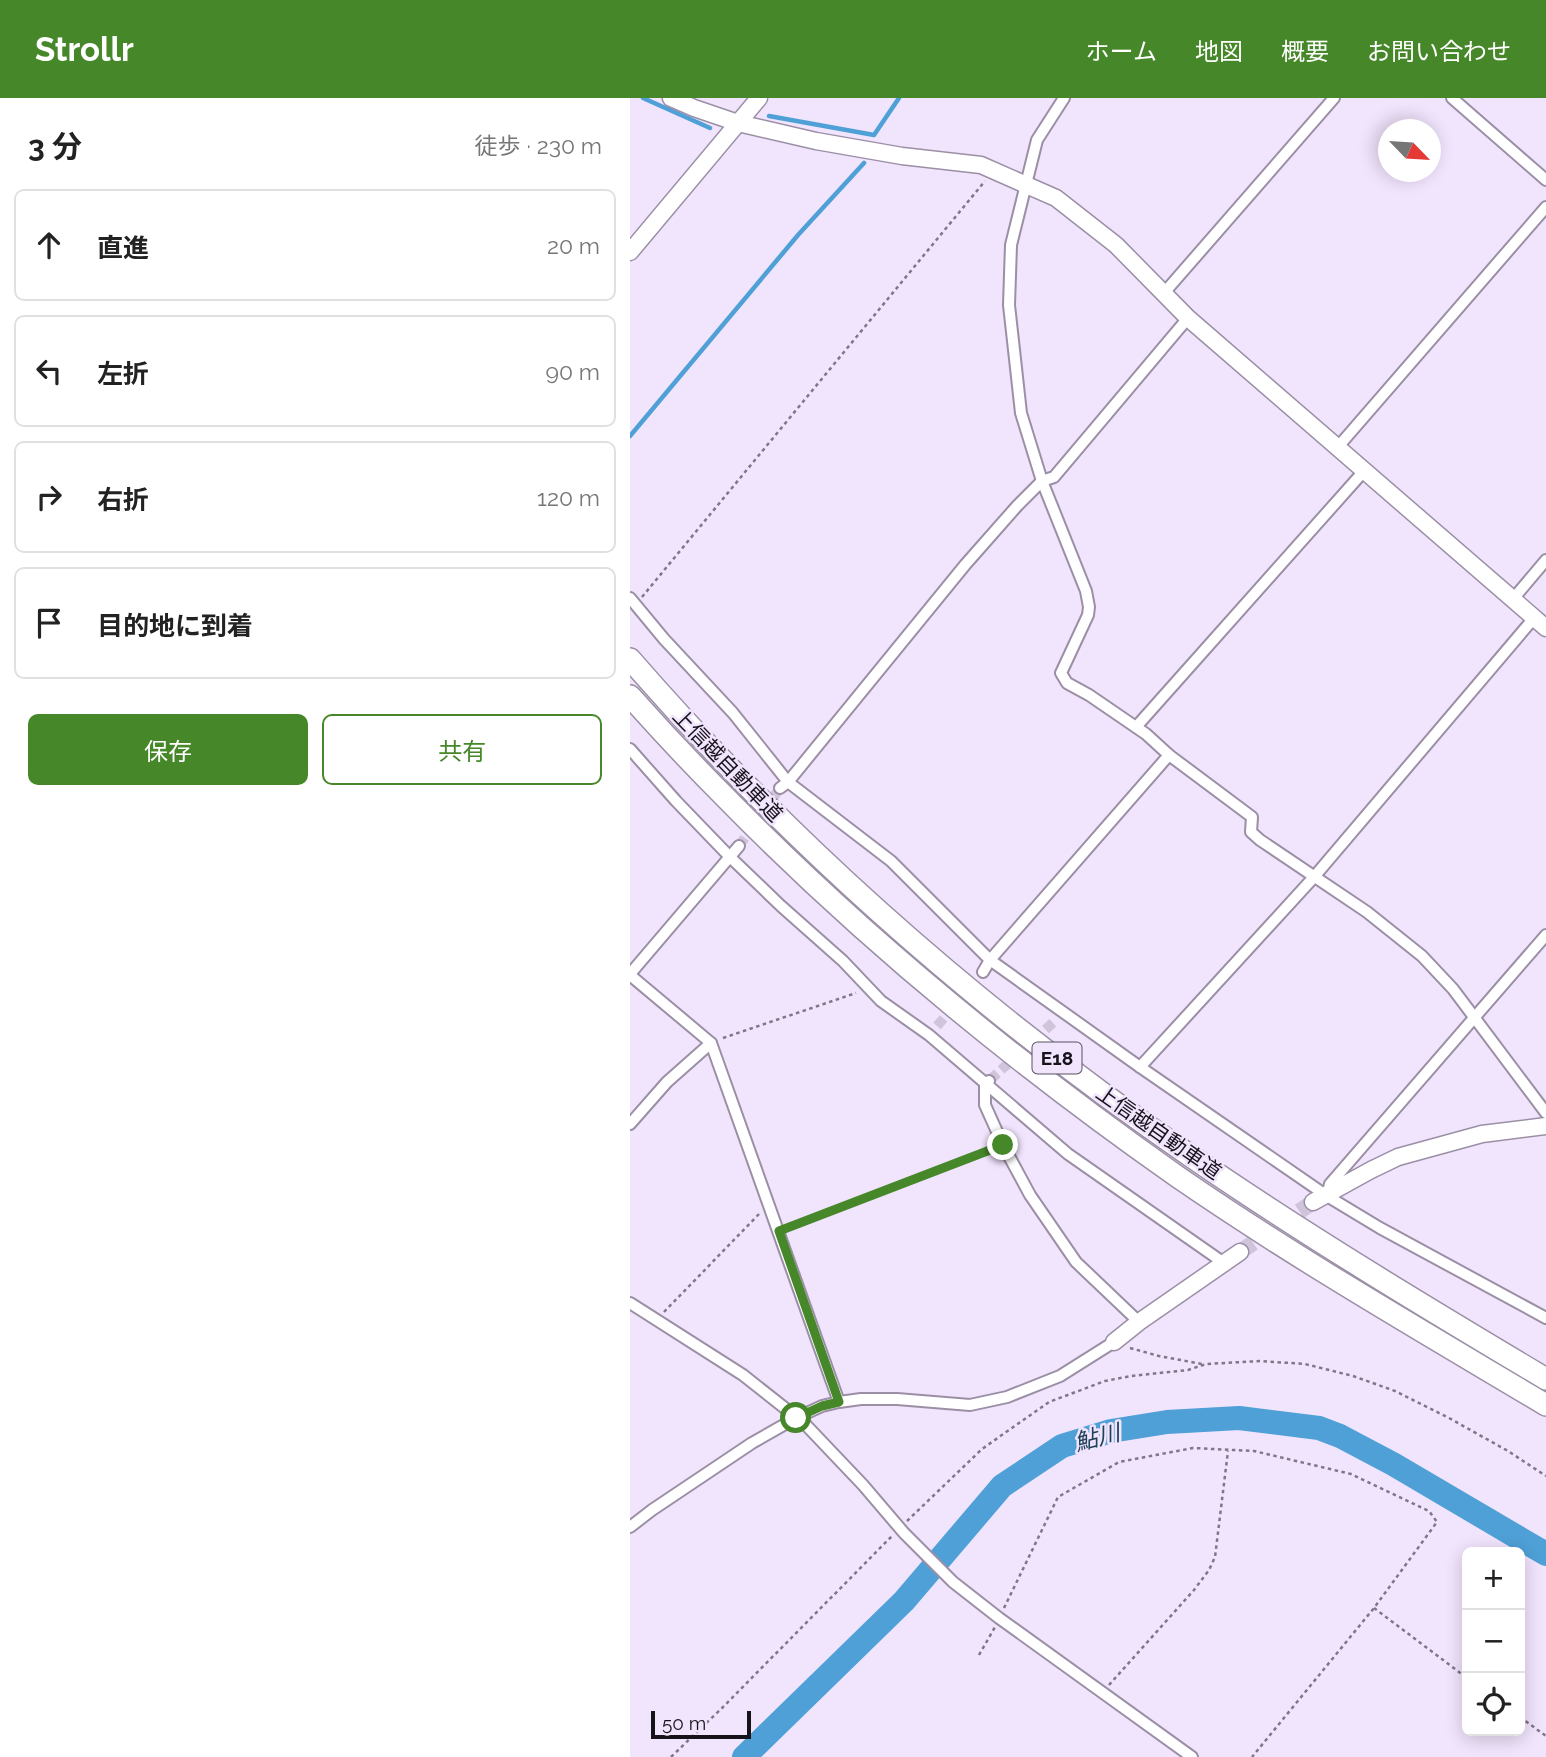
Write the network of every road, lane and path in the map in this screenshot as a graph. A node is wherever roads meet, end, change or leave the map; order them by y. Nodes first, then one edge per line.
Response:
1 (671, 98) edge
2 (759, 98) edge
3 (1064, 98) edge
4 (1334, 98) edge
5 (1452, 98) edge
6 (738, 123) junction
7 (994, 171) junction
8 (1546, 180) edge
9 (1026, 184) junction
10 (1546, 207) edge
11 (630, 252) edge
12 (1164, 293) junction
13 (1188, 318) junction
14 (1337, 448) junction
15 (1364, 471) junction
16 (1042, 481) junction
17 (1546, 560) edge
18 (1513, 599) junction
19 (633, 601) edge
20 (1540, 623) edge
21 (630, 659) edge
22 (630, 696) edge
23 (1136, 727) junction
24 (630, 749) edge
25 (1169, 755) junction
26 (784, 785) junction
27 (739, 846) tunnel mouth
28 (730, 857) junction
29 (1314, 877) junction
30 (1546, 935) edge
31 (990, 960) junction
32 (983, 972) dead end
33 (630, 975) edge
34 (869, 988) junction
35 (1474, 1017) junction
36 (937, 1026) tunnel mouth
37 (929, 1035) junction
38 (711, 1043) junction
39 (1140, 1067) junction
40 (987, 1082) junction
41 (1546, 1113) edge
42 (630, 1124) edge
43 (1546, 1126) edge
44 (1003, 1145) junction
45 (1320, 1199) junction
46 (769, 1204) junction
47 (779, 1231) junction
48 (1240, 1252) tunnel mouth
49 (1224, 1263) junction
50 (631, 1307) edge
51 (1546, 1318) edge
52 (655, 1320) junction
53 (1139, 1322) junction
54 (1114, 1342) junction
55 (1206, 1364) junction
56 (1546, 1379) edge
57 (839, 1402) junction
58 (1546, 1405) edge
59 (796, 1418) junction
60 (1228, 1450) junction
61 (1546, 1476) edge
62 (630, 1527) edge
63 (902, 1530) junction
64 (1374, 1608) junction
65 (999, 1618) junction
66 (979, 1655) dead end
67 (1462, 1674) edge
68 (1102, 1692) junction
69 (1525, 1721) edge
70 (1546, 1736) edge
71 (671, 1757) edge
72 (1192, 1757) edge
73 (1252, 1757) edge

1 - 6 street
2 - 6 street
3 - 9 street
4 - 12 street
5 - 8 street
6 - 7 street
6 - 11 street
7 - 9 street
7 - 19 path
9 - 12 street
9 - 16 street
10 - 14 street
12 - 13 street
13 - 14 street
13 - 16 street
14 - 15 street
15 - 18 street
15 - 23 street
16 - 23 street
16 - 26 street
17 - 18 street
18 - 20 street
19 - 26 street
20 - 29 street
21 - 56 highway, 上信越自動車道 / E18
22 - 58 highway, 上信越自動車道 / E18
23 - 25 street
24 - 28 street
25 - 29 street
25 - 31 street
26 - 31 street
27 - 28 street
28 - 33 street
28 - 34 street
29 - 35 street
29 - 39 street
30 - 35 street
31 - 32 street
31 - 39 street
33 - 38 street
34 - 37 street
34 - 38 path
35 - 41 street
35 - 45 street
36 - 37 street
37 - 40 street
38 - 42 street
38 - 46 street
39 - 45 street
40 - 44 street
40 - 49 street
43 - 45 street
44 - 47 path
44 - 53 street
45 - 51 street
46 - 47 street
46 - 52 path
47 - 57 street
48 - 49 street
49 - 53 street
50 - 52 street
52 - 59 street
53 - 54 street
54 - 55 path
54 - 57 street
55 - 61 path
55 - 63 path
57 - 59 street
59 - 62 street
59 - 63 street
60 - 64 path
60 - 65 path
60 - 68 path
63 - 65 street
63 - 71 path
64 - 67 path
64 - 73 path
65 - 66 path
65 - 68 street
68 - 72 street
69 - 70 path

